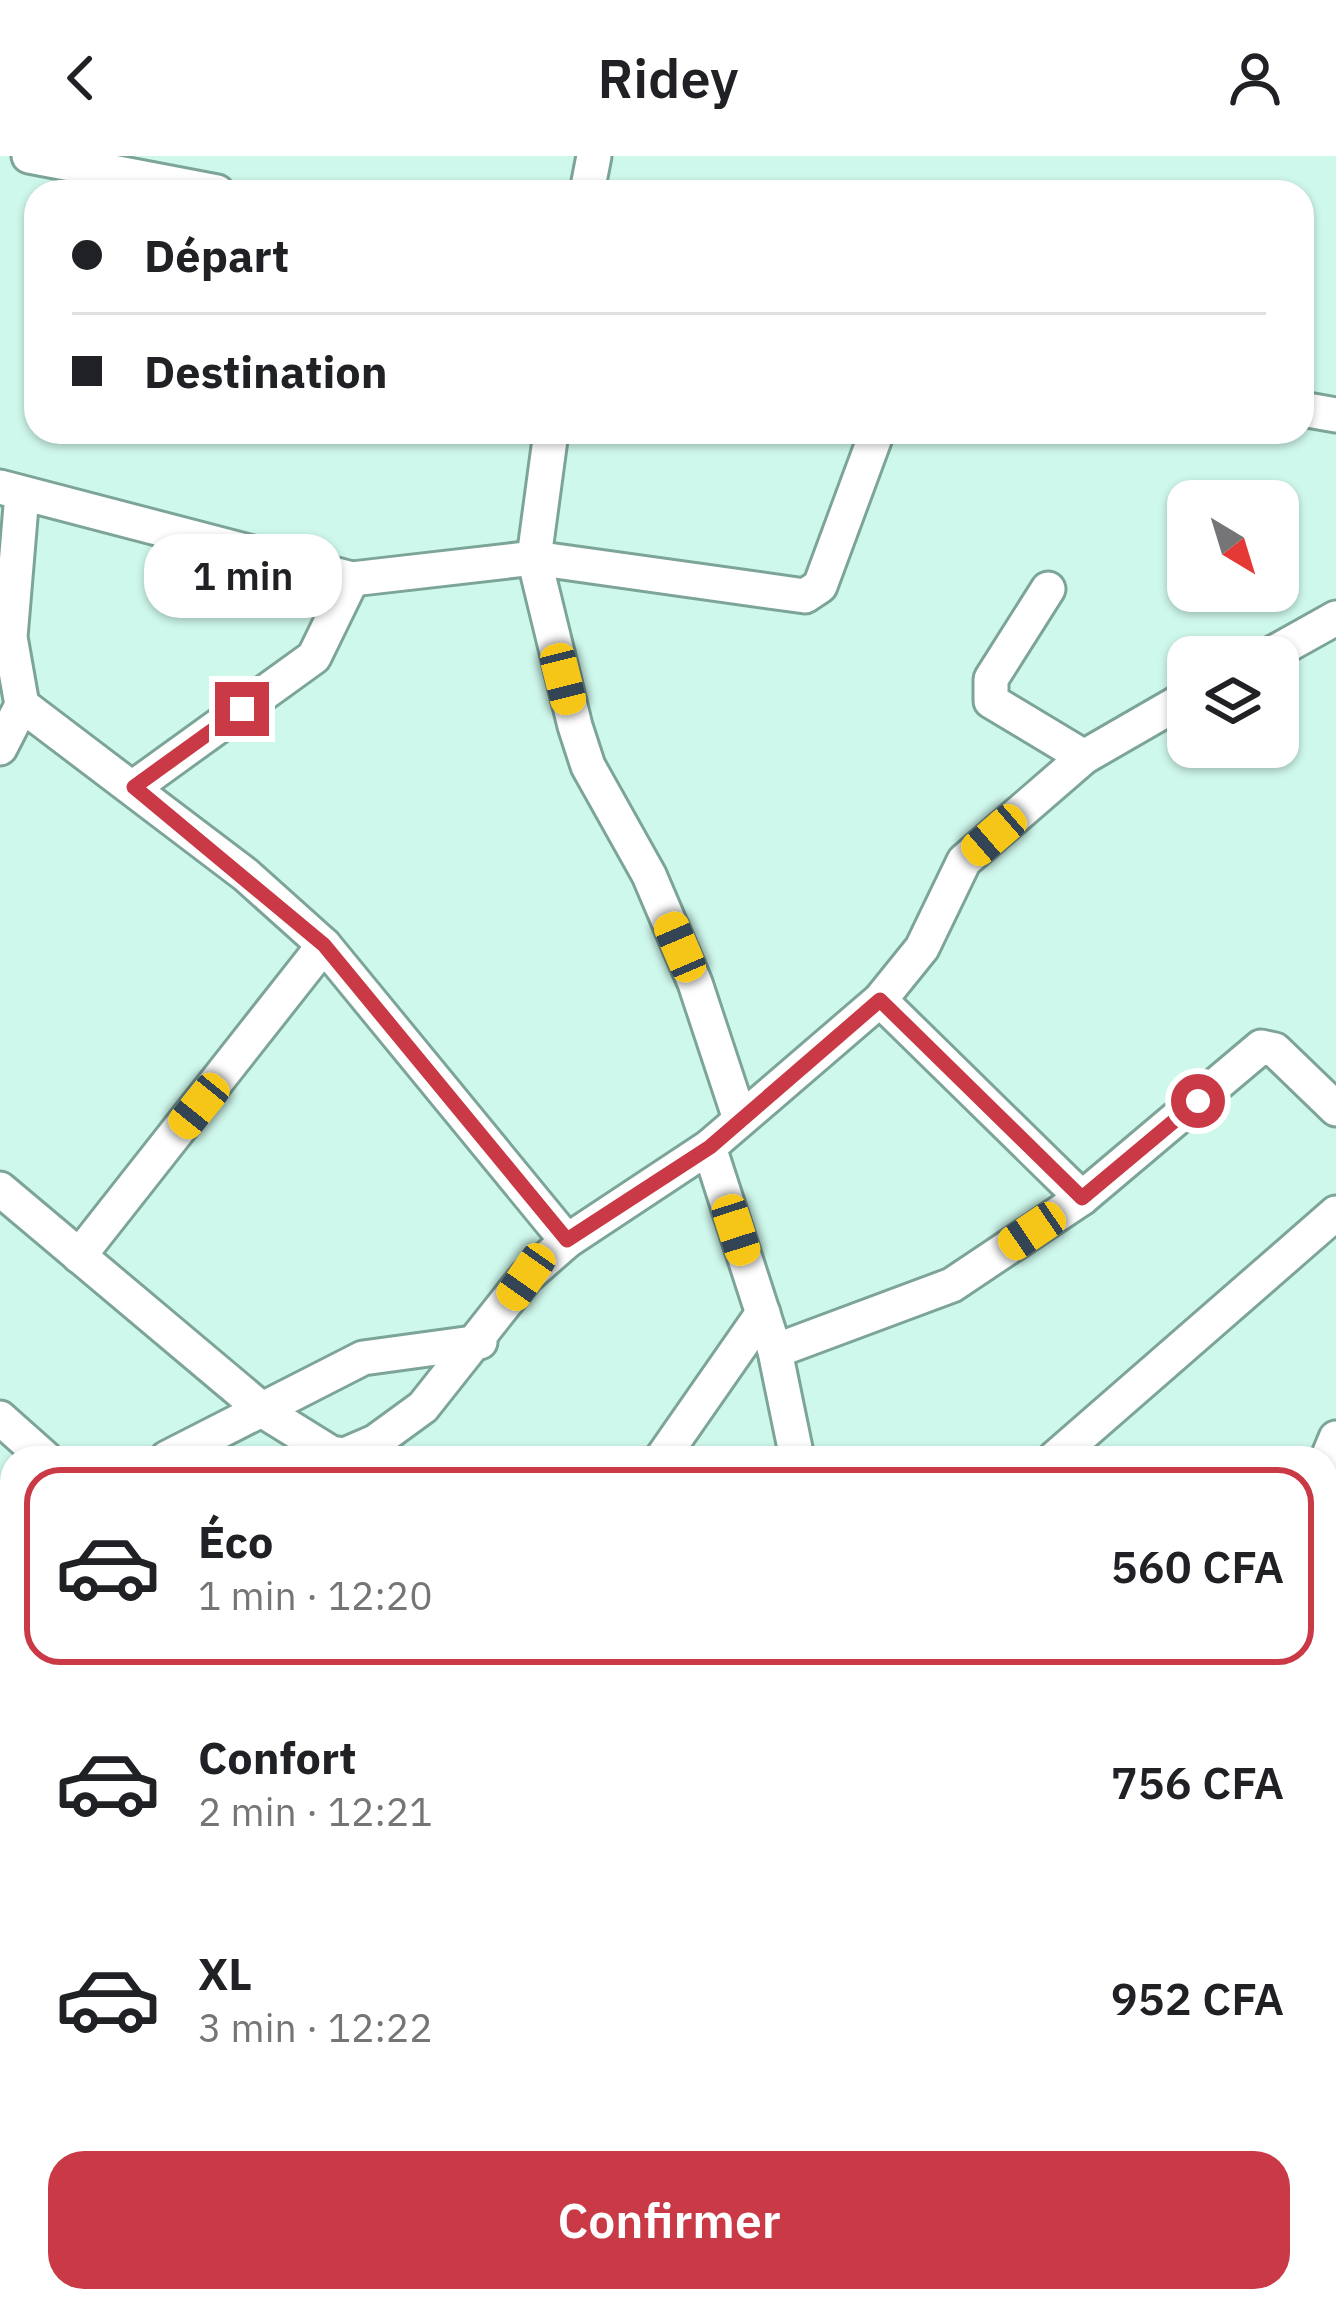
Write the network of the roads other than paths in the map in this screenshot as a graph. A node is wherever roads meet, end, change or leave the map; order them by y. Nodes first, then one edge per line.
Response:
1 (29, 156) edge
2 (154, 180) edge
3 (549, 444) edge
4 (872, 444) edge
5 (11, 490) edge
6 (535, 558) junction
7 (352, 579) junction
8 (1048, 589) dead end
9 (1336, 618) edge
10 (1299, 639) edge
11 (22, 705) junction
12 (1167, 709) edge
13 (0, 748) edge
14 (1084, 757) junction
15 (134, 787) junction
16 (324, 945) junction
17 (880, 1000) junction
18 (1336, 1109) edge
19 (740, 1119) junction
20 (710, 1147) junction
21 (0, 1189) edge
22 (1082, 1198) junction
23 (1336, 1213) edge
24 (567, 1240) junction
25 (79, 1256) junction
26 (763, 1313) junction
27 (480, 1342) junction
28 (776, 1351) junction
29 (265, 1412) junction
30 (0, 1418) edge
31 (32, 1446) edge
32 (193, 1446) edge
33 (320, 1446) edge
34 (362, 1446) edge
35 (670, 1446) edge
36 (795, 1446) edge
37 (1069, 1446) edge

1 - 2 street
3 - 6 street
4 - 6 street
5 - 7 street
5 - 11 street
6 - 7 street
6 - 19 street
7 - 15 street
8 - 14 street
9 - 10 street
11 - 13 street
11 - 15 street
12 - 14 street
14 - 17 street
15 - 16 street
16 - 24 street
16 - 25 street
17 - 19 street
17 - 22 street
18 - 22 street
19 - 20 street
20 - 24 street
20 - 26 street
21 - 25 street
22 - 28 street
23 - 37 street
24 - 27 street
25 - 29 street
26 - 28 street
26 - 35 street
27 - 29 street
27 - 34 street
28 - 36 street
29 - 32 street
29 - 33 street
30 - 31 street

